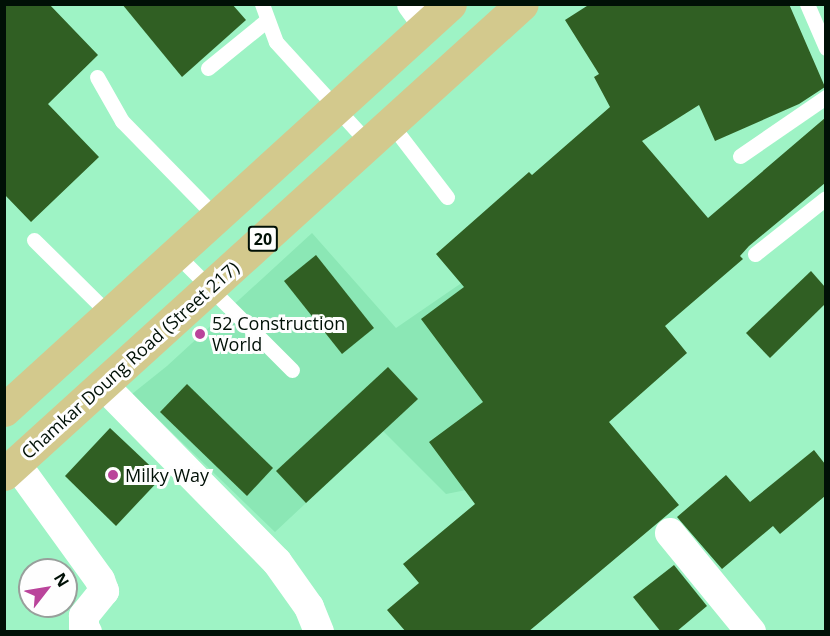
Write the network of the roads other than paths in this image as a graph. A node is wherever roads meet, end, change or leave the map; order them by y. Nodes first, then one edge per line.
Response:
1 (262, 4) edge
2 (522, 4) edge
3 (807, 4) edge
4 (430, 11) edge
5 (267, 20) junction
6 (825, 48) edge
7 (208, 68) dead end
8 (98, 77) dead end
9 (825, 98) edge
10 (336, 108) junction
11 (380, 134) junction
12 (740, 156) dead end
13 (447, 197) dead end
14 (825, 198) edge
15 (216, 217) junction
16 (34, 240) dead end
17 (176, 254) junction
18 (755, 254) dead end
19 (210, 288) junction
20 (110, 314) junction
21 (292, 370) dead end
22 (103, 385) junction
23 (4, 410) edge
24 (10, 469) edge
25 (670, 533) dead end
26 (87, 632) edge
27 (319, 632) edge
28 (751, 632) edge

1 - 5 lane
2 - 11 main road, Chamkar Doung Road (Street 217) / 20
3 - 6 lane
4 - 10 main road
5 - 7 lane
5 - 10 lane
8 - 15 lane
9 - 12 lane
10 - 11 lane
10 - 15 main road
11 - 13 lane
11 - 19 main road, Chamkar Doung Road (Street 217) / 20
14 - 18 lane
15 - 17 main road
16 - 20 lane
17 - 19 lane
17 - 20 main road
19 - 21 lane
19 - 22 main road, Chamkar Doung Road (Street 217) / 20
20 - 23 main road
22 - 24 main road, Chamkar Doung Road (Street 217) / 20
22 - 27 street
24 - 26 street
25 - 28 street

